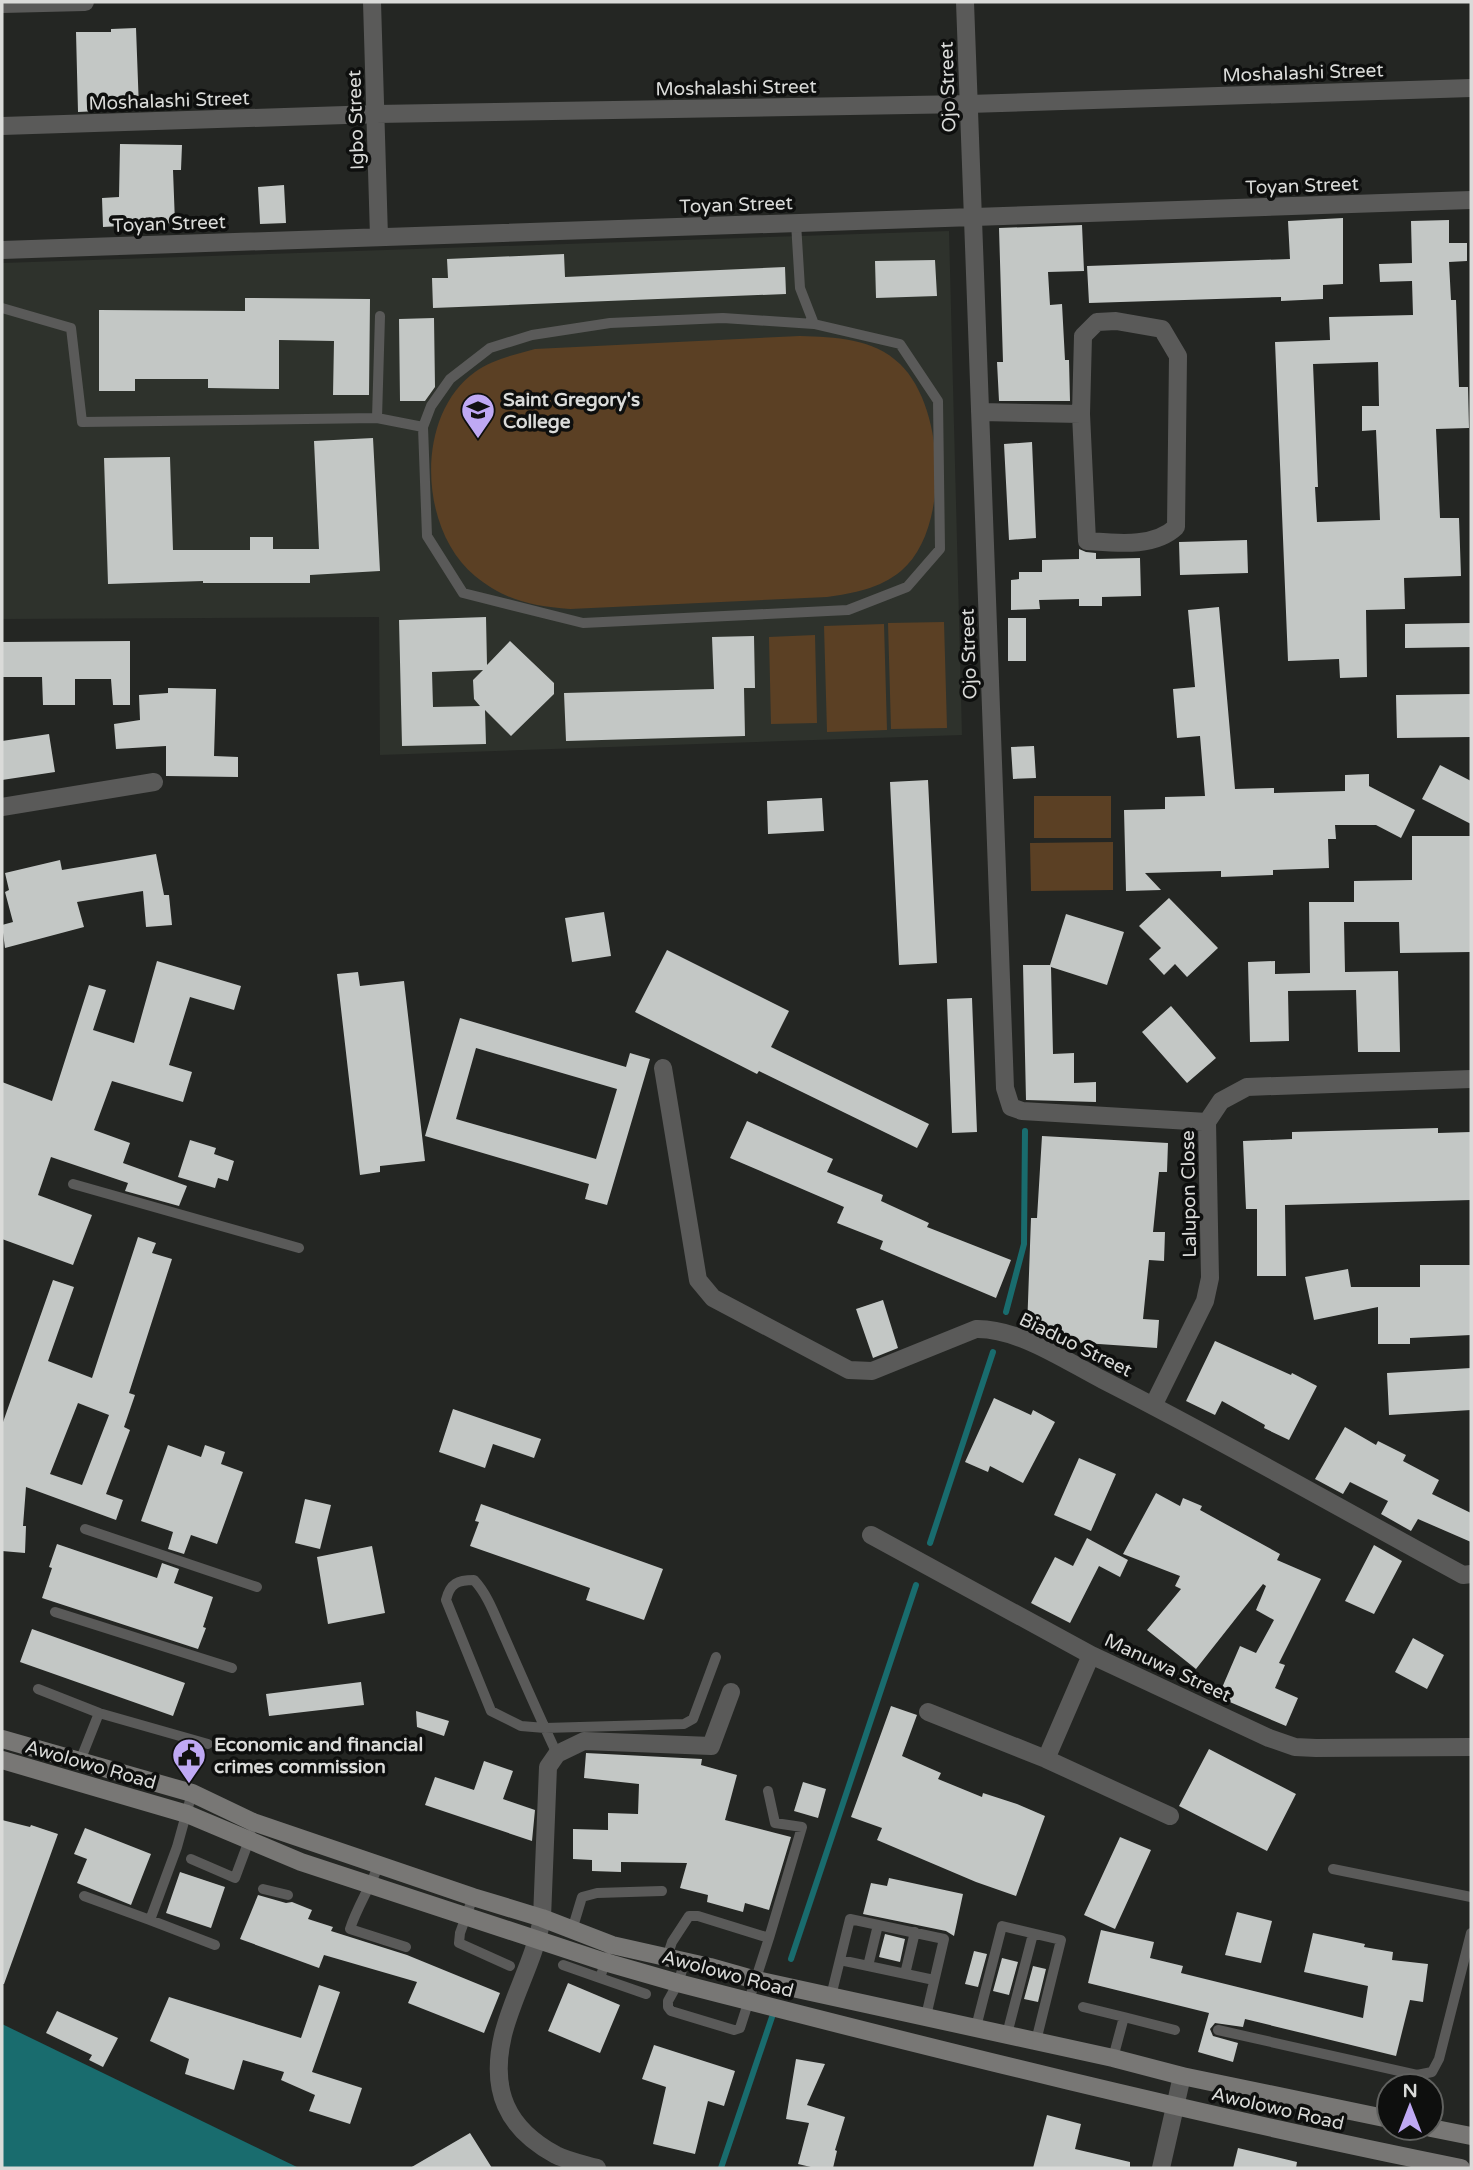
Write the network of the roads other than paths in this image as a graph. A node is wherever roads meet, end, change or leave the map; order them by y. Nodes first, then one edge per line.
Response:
1 (85, 2) edge
2 (372, 2) edge
3 (965, 2) edge
4 (2, 4) edge
5 (1471, 88) edge
6 (968, 104) junction
7 (376, 114) junction
8 (2, 126) edge
9 (1471, 200) edge
10 (973, 217) junction
11 (796, 223) junction
12 (379, 237) junction
13 (2, 250) edge
14 (2, 308) edge
15 (380, 316) dead end
16 (814, 324) junction
17 (980, 412) junction
18 (1081, 414) junction
19 (377, 418) junction
20 (423, 427) junction
21 (162, 782) dead end
22 (2, 807) edge
23 (663, 1068) dead end
24 (1471, 1079) edge
25 (1207, 1122) junction
26 (73, 1184) dead end
27 (299, 1248) dead end
28 (1153, 1406) junction
29 (85, 1529) dead end
30 (871, 1535) dead end
31 (1471, 1574) edge
32 (257, 1587) dead end
33 (55, 1612) dead end
34 (1091, 1655) junction
35 (716, 1657) dead end
36 (232, 1668) dead end
37 (38, 1689) dead end
38 (731, 1692) dead end
39 (928, 1712) dead end
40 (99, 1713) junction
41 (545, 1728) junction
42 (2, 1739) edge
43 (208, 1744) dead end
44 (1471, 1746) edge
45 (557, 1754) junction
46 (1046, 1759) junction
47 (2, 1760) edge
48 (80, 1761) junction
49 (768, 1791) dead end
50 (192, 1793) junction
51 (187, 1814) junction
52 (1170, 1816) dead end
53 (253, 1822) junction
54 (250, 1841) junction
55 (191, 1860) dead end
56 (378, 1866) junction
57 (1333, 1869) dead end
58 (371, 1884) junction
59 (263, 1889) dead end
60 (662, 1891) dead end
61 (288, 1895) dead end
62 (84, 1896) dead end
63 (1471, 1897) edge
64 (473, 1898) junction
65 (466, 1916) junction
66 (542, 1918) junction
67 (150, 1920) junction
68 (878, 1925) junction
69 (572, 1930) junction
70 (915, 1932) junction
71 (1471, 1933) edge
72 (1032, 1934) junction
73 (769, 1938) junction
74 (538, 1939) junction
75 (215, 1945) dead end
76 (406, 1947) dead end
77 (667, 1956) junction
78 (840, 1960) junction
79 (606, 1961) junction
80 (685, 1961) junction
81 (563, 1965) dead end
82 (510, 1966) dead end
83 (868, 1966) junction
84 (905, 1974) junction
85 (756, 1980) junction
86 (934, 1980) junction
87 (678, 1983) junction
88 (646, 1993) dead end
89 (831, 1996) junction
90 (749, 2001) junction
91 (1083, 2007) dead end
92 (926, 2016) junction
93 (1124, 2017) junction
94 (976, 2027) junction
95 (1175, 2030) dead end
96 (1218, 2031) dead end
97 (1007, 2035) junction
98 (1036, 2041) junction
99 (1114, 2058) junction
100 (1182, 2077) junction
101 (1175, 2107) junction
102 (1375, 2116) edge
103 (1445, 2131) edge
104 (1471, 2136) edge
105 (597, 2168) edge
106 (1161, 2168) edge
107 (1461, 2168) edge

1 - 4 street
2 - 7 street, Igbo Street
3 - 6 street, Ojo Street
5 - 6 street, Moshalashi Street
6 - 7 street, Moshalashi Street
6 - 10 street, Ojo Street
7 - 8 street, Moshalashi Street
7 - 12 street, Igbo Street
9 - 10 street, Toyan Street
10 - 11 street, Toyan Street
10 - 17 street, Ojo Street
11 - 12 street, Toyan Street
11 - 16 lane
12 - 13 street, Toyan Street
14 - 19 lane
15 - 19 lane
16 - 20 lane
16 - 20 lane
17 - 18 street
17 - 25 street, Ojo Street
18 - 18 street
19 - 20 lane
21 - 22 street
23 - 28 street, Biaduo Street
24 - 25 street, Lalupon Close
25 - 28 street, Lalupon Close
26 - 27 lane
28 - 31 street, Biaduo Street
29 - 32 lane
30 - 34 street, Manuwa Street
33 - 36 lane
34 - 44 street, Manuwa Street
34 - 46 street
35 - 41 lane
37 - 40 lane
38 - 45 street
39 - 46 street
40 - 43 lane
40 - 48 lane
41 - 41 lane
41 - 45 lane
42 - 48 main road, Awolowo Road
45 - 66 street
46 - 52 street
47 - 51 main road, Awolowo Road
48 - 50 main road, Awolowo Road
49 - 73 lane
50 - 51 lane
50 - 53 main road, Awolowo Road
51 - 54 main road, Awolowo Road
51 - 67 lane
53 - 54 lane
53 - 56 main road, Awolowo Road
54 - 55 lane
54 - 58 main road, Awolowo Road
56 - 58 lane
56 - 64 main road, Awolowo Road
57 - 63 lane
58 - 65 main road, Awolowo Road
58 - 76 lane
59 - 61 lane
60 - 69 lane
62 - 67 lane
64 - 65 lane
64 - 66 main road, Awolowo Road
65 - 74 main road, Awolowo Road
65 - 82 lane
66 - 69 main road, Awolowo Road
66 - 74 street
67 - 75 lane
68 - 70 lane
68 - 78 lane
68 - 83 lane
69 - 79 main road, Awolowo Road
70 - 84 lane
70 - 86 lane
71 - 96 lane
72 - 94 lane
72 - 97 lane
72 - 98 lane
73 - 77 lane
73 - 85 lane
74 - 79 main road, Awolowo Road
74 - 105 street
77 - 79 main road, Awolowo Road
77 - 80 main road, Awolowo Road
78 - 83 lane
78 - 89 lane
79 - 81 lane
79 - 87 main road, Awolowo Road
79 - 88 lane
80 - 85 main road, Awolowo Road
80 - 87 lane
83 - 84 lane
84 - 86 lane
85 - 89 main road, Awolowo Road
85 - 90 lane
86 - 92 lane
87 - 90 main road, Awolowo Road
87 - 90 lane
89 - 92 main road, Awolowo Road
90 - 101 main road, Awolowo Road
91 - 93 lane
92 - 94 main road, Awolowo Road
93 - 95 lane
93 - 99 lane
94 - 97 main road, Awolowo Road
97 - 98 main road, Awolowo Road
98 - 99 main road, Awolowo Road
99 - 100 main road, Awolowo Road
100 - 101 street
100 - 102 main road, Awolowo Road
101 - 106 street
101 - 107 main road, Awolowo Road
103 - 104 main road

